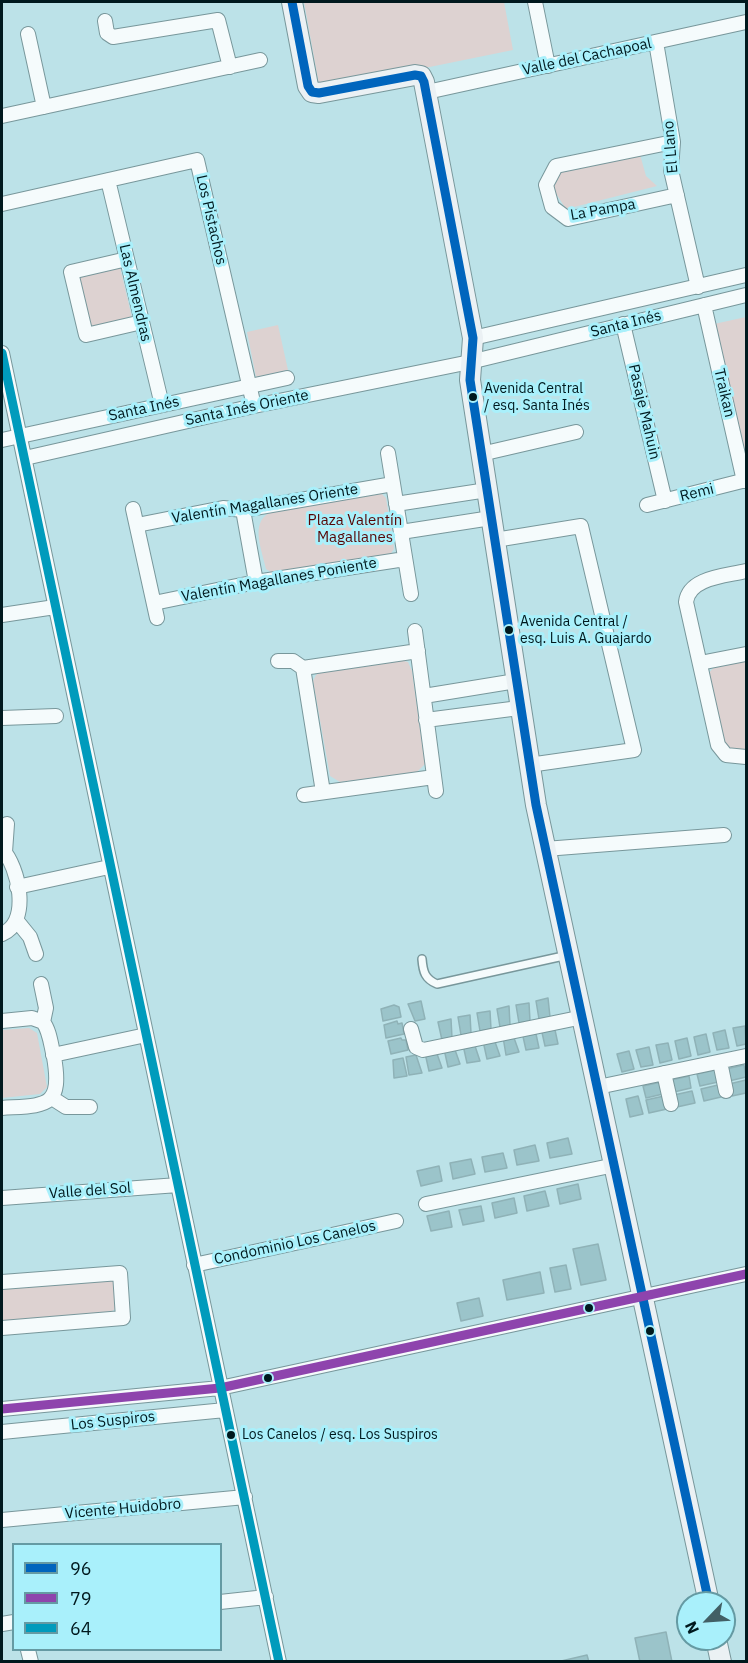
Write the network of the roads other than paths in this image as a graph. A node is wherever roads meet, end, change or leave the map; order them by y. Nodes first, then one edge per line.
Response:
1 (292, 2) edge
2 (535, 2) edge
3 (105, 21) dead end
4 (747, 22) edge
5 (28, 34) dead end
6 (656, 42) junction
7 (260, 60) dead end
8 (548, 66) junction
9 (230, 67) junction
10 (424, 84) junction
11 (44, 107) junction
12 (2, 116) edge
13 (673, 142) junction
14 (108, 180) junction
15 (677, 195) junction
16 (2, 204) edge
17 (127, 258) junction
18 (747, 275) edge
19 (698, 287) junction
20 (747, 295) edge
21 (704, 305) junction
22 (142, 322) junction
23 (623, 324) junction
24 (473, 339) junction
25 (2, 353) edge
26 (470, 362) junction
27 (287, 378) dead end
28 (249, 385) junction
29 (162, 405) junction
30 (254, 406) junction
31 (576, 432) dead end
32 (20, 436) junction
33 (2, 440) edge
34 (388, 453) dead end
35 (481, 454) junction
36 (25, 458) junction
37 (745, 480) edge
38 (393, 483) junction
39 (487, 490) junction
40 (664, 501) junction
41 (396, 504) junction
42 (646, 505) dead end
43 (133, 509) dead end
44 (243, 510) junction
45 (491, 518) junction
46 (137, 525) junction
47 (401, 532) junction
48 (495, 540) junction
49 (405, 559) junction
50 (747, 571) edge
51 (256, 582) junction
52 (411, 594) dead end
53 (154, 603) junction
54 (56, 607) junction
55 (2, 615) edge
56 (157, 618) dead end
57 (415, 631) dead end
58 (418, 651) junction
59 (747, 654) edge
60 (278, 662) dead end
61 (699, 663) junction
62 (303, 668) junction
63 (516, 681) junction
64 (423, 696) junction
65 (519, 708) junction
66 (56, 716) dead end
67 (2, 718) edge
68 (426, 720) junction
69 (747, 757) edge
70 (529, 765) junction
71 (323, 792) junction
72 (304, 795) dead end
73 (8, 824) dead end
74 (724, 835) dead end
75 (545, 849) junction
76 (3, 850) edge
77 (109, 867) junction
78 (17, 887) junction
79 (17, 921) junction
80 (2, 934) edge
81 (36, 954) dead end
82 (569, 955) junction
83 (422, 959) dead end
84 (41, 984) dead end
85 (583, 1017) junction
86 (2, 1020) edge
87 (43, 1022) junction
88 (411, 1029) dead end
89 (146, 1035) junction
90 (53, 1055) junction
91 (747, 1056) edge
92 (720, 1062) junction
93 (664, 1073) junction
94 (598, 1087) junction
95 (726, 1091) dead end
96 (51, 1098) junction
97 (671, 1104) dead end
98 (90, 1107) dead end
99 (2, 1108) edge
100 (615, 1165) junction
101 (178, 1185) junction
102 (2, 1198) edge
103 (426, 1204) dead end
104 (396, 1221) dead end
105 (194, 1265) junction
106 (747, 1274) edge
107 (2, 1282) edge
108 (643, 1296) junction
109 (2, 1328) edge
110 (220, 1388) junction
111 (2, 1409) edge
112 (225, 1410) junction
113 (2, 1432) edge
114 (245, 1497) junction
115 (2, 1520) edge
116 (706, 1591) edge
117 (266, 1597) junction
118 (222, 1602) edge
119 (279, 1662) edge

1 - 10 street
2 - 8 street
3 - 9 street
4 - 6 street, Valle del Cachapoal
5 - 11 street
6 - 8 street, Valle del Cachapoal
6 - 13 street, El Llano
7 - 9 street
8 - 10 street, Valle del Cachapoal
9 - 11 street
10 - 24 street
11 - 12 street
13 - 15 street, El Llano
13 - 15 street, La Pampa
14 - 16 street, Los Pistachos
14 - 17 street, Las Almendras
14 - 28 street, Los Pistachos
15 - 19 street, El Llano
17 - 22 street, Las Almendras
17 - 22 street
18 - 19 street, Santa Inés
19 - 24 street, Santa Inés
20 - 21 street, Santa Inés
21 - 23 street, Santa Inés
21 - 37 street, Traikan
22 - 29 street, Las Almendras
23 - 26 street, Santa Inés
23 - 40 street, Pasaje Mahuin
24 - 26 street
25 - 32 street
26 - 30 street, Santa Inés Oriente
26 - 35 street
27 - 28 street, Santa Inés
28 - 29 street, Santa Inés
28 - 30 street, Los Pistachos
29 - 32 street, Santa Inés
30 - 36 street, Santa Inés Oriente
31 - 35 street
32 - 33 street, Santa Inés
32 - 36 street
34 - 38 street
35 - 39 street
36 - 54 street
37 - 40 street, Remi
38 - 41 street
38 - 44 street, Valentín Magallanes Oriente
39 - 41 street
39 - 45 street
40 - 42 street, Remi
41 - 47 street
43 - 46 street
44 - 46 street, Valentín Magallanes Oriente
44 - 51 street
45 - 47 street
45 - 48 street
46 - 53 street
47 - 49 street
48 - 63 street
48 - 70 street
49 - 51 street, Valentín Magallanes Poniente
49 - 52 street
50 - 61 street
51 - 53 street, Valentín Magallanes Poniente
53 - 56 street
54 - 55 street
54 - 77 street
57 - 58 street
58 - 62 street
58 - 64 street
59 - 61 street
60 - 62 street
61 - 69 street
62 - 71 street
63 - 64 street
63 - 65 street
64 - 68 street
65 - 68 street
65 - 70 street
66 - 67 street
68 - 71 street
70 - 75 street
71 - 72 street
73 - 76 street
74 - 75 street
75 - 82 street
76 - 78 street
77 - 78 street
77 - 89 street
78 - 79 street
79 - 80 street
79 - 81 street
82 - 83 lane
82 - 85 street
84 - 87 street
85 - 88 street
85 - 94 street
86 - 87 street
87 - 90 street
89 - 90 street
89 - 101 street
90 - 96 street
91 - 92 street
92 - 93 street
92 - 95 street
93 - 94 street
93 - 97 street
94 - 100 street
96 - 98 street
96 - 99 street
100 - 103 street
100 - 108 street
101 - 102 street, Valle del Sol
101 - 105 street
104 - 105 street, Condominio Los Canelos
105 - 110 street
106 - 108 street, Los Suspiros
107 - 109 street
108 - 110 street, Los Suspiros
108 - 116 street
110 - 111 street, Los Suspiros
110 - 112 street
112 - 113 street, Los Suspiros
112 - 114 street
114 - 115 street, Vicente Huidobro
114 - 117 street
117 - 118 street
117 - 119 street

